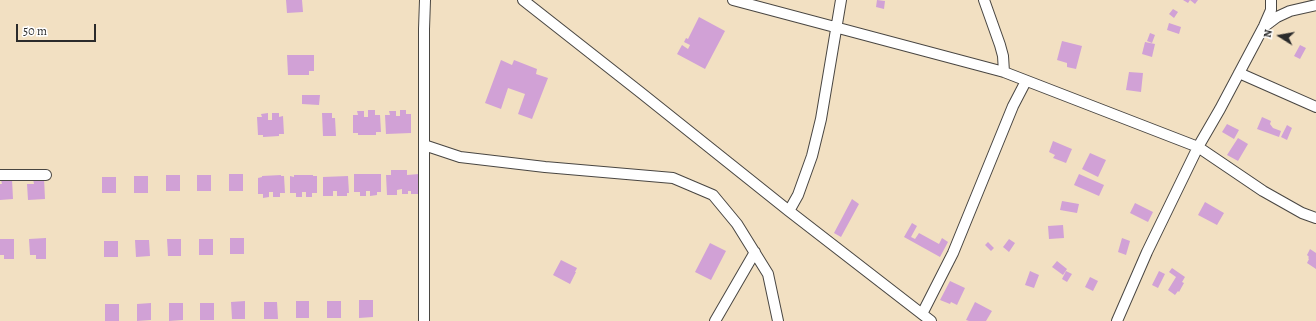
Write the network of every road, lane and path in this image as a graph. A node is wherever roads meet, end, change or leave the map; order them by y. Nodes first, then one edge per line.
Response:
1 (426, 0) edge
2 (523, 0) edge
3 (733, 0) edge
4 (841, 0) edge
5 (984, 0) edge
6 (1271, 0) edge
7 (1311, 3) edge
8 (1264, 26) junction
9 (837, 27) junction
10 (1004, 72) junction
11 (1239, 72) junction
12 (1026, 81) junction
13 (1316, 107) edge
14 (424, 144) junction
15 (1198, 147) junction
16 (0, 175) edge
17 (46, 175) dead end
18 (789, 210) junction
19 (1316, 218) edge
20 (755, 252) junction
21 (928, 319) edge
22 (424, 321) edge
23 (715, 321) edge
24 (778, 321) edge
25 (1118, 321) edge

1 - 14 street
2 - 18 street
3 - 9 street
4 - 9 street
5 - 10 street
6 - 8 street
7 - 8 street
8 - 11 street
9 - 10 street
9 - 18 street
10 - 12 street
11 - 13 street
11 - 15 street
12 - 15 street
12 - 21 street
14 - 20 street
14 - 22 street
15 - 19 street
15 - 25 street
16 - 17 street
18 - 21 street
20 - 23 street
20 - 24 street

